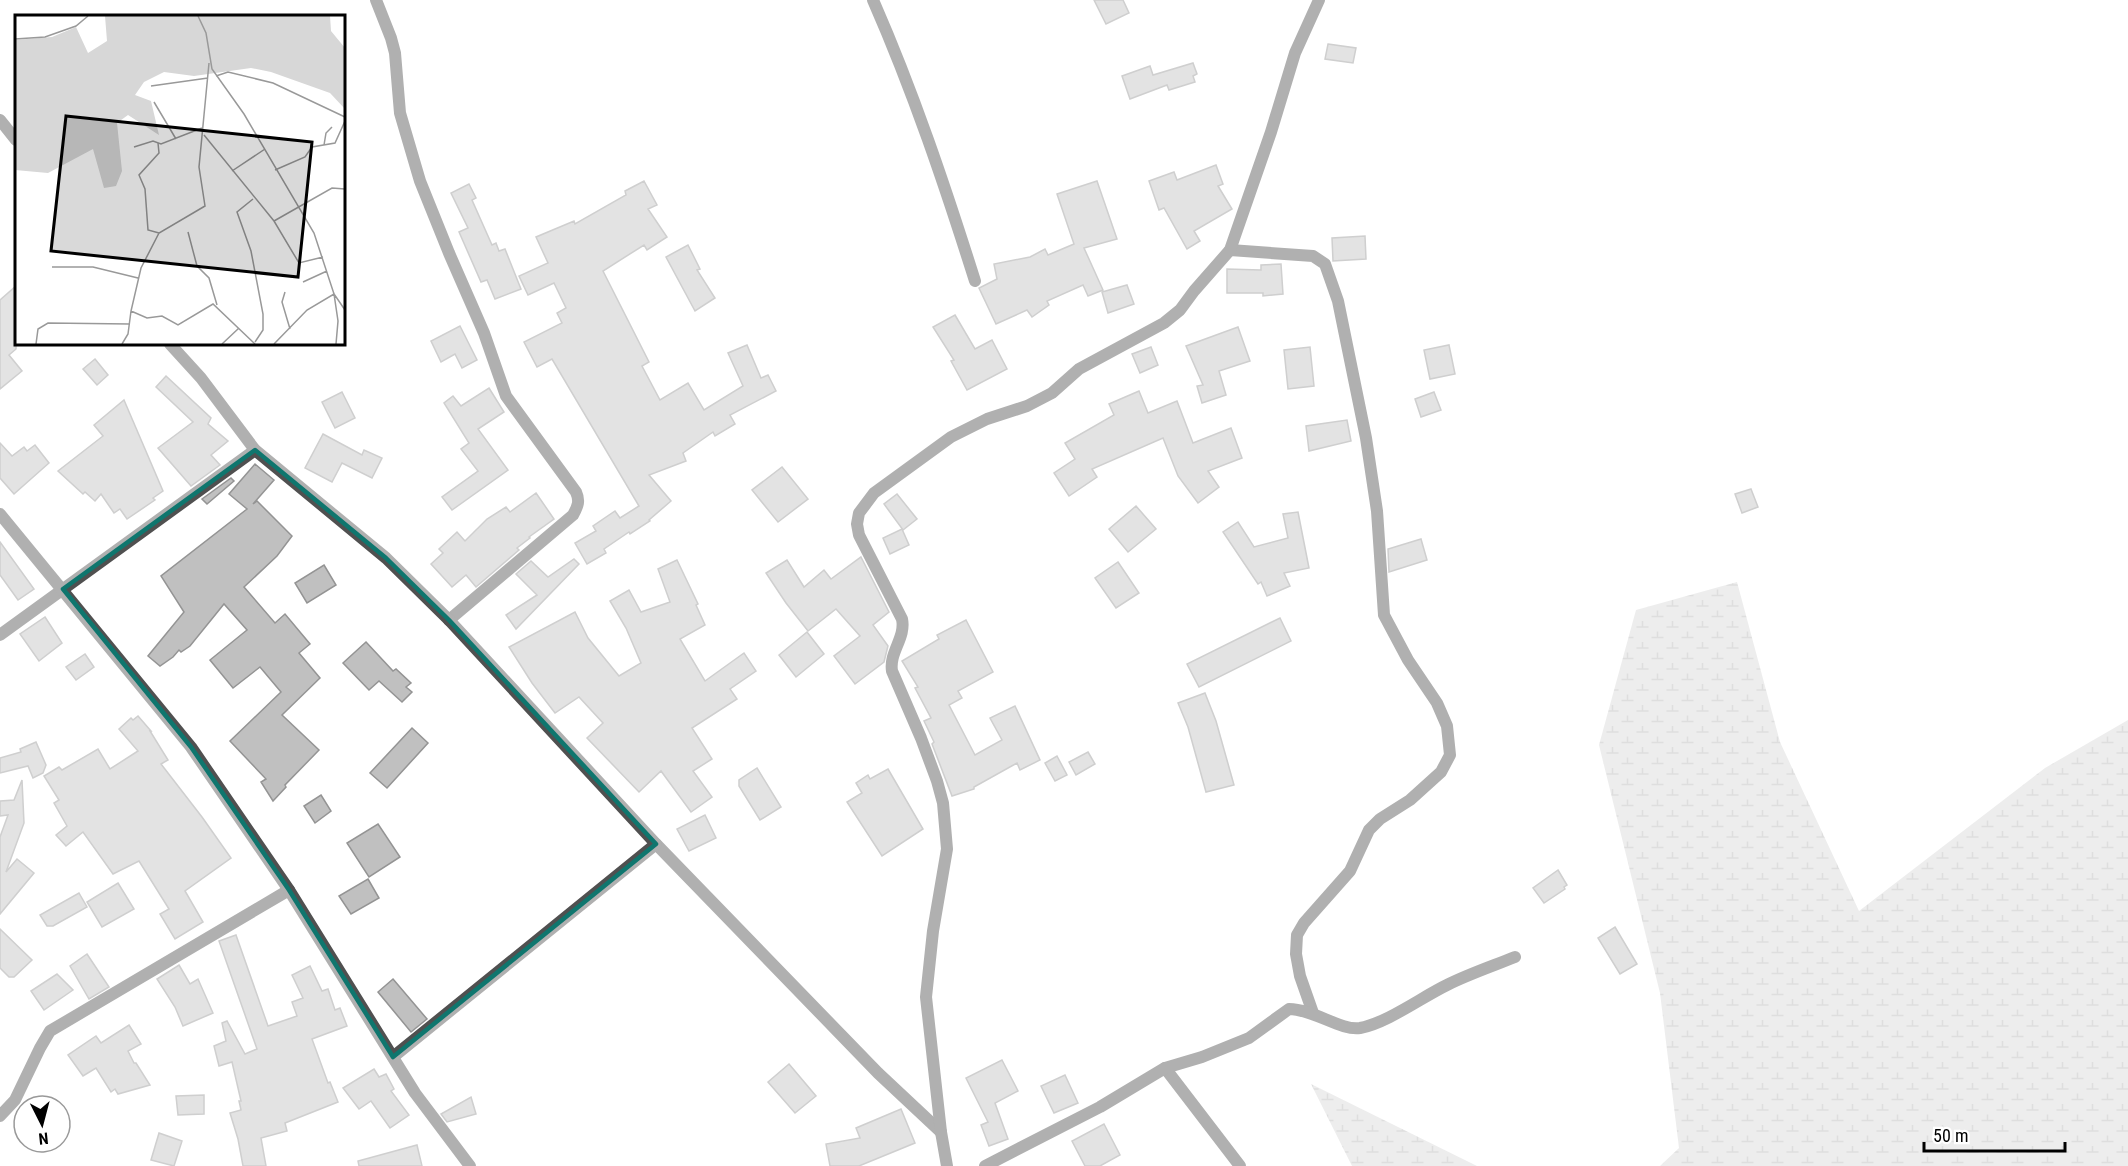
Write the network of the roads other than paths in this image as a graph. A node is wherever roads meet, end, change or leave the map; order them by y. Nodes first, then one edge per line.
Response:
1 (376, 0) edge
2 (873, 0) edge
3 (1319, 0) edge
4 (0, 120) edge
5 (15, 139) edge
6 (1230, 250) junction
7 (975, 281) dead end
8 (171, 345) edge
9 (255, 450) junction
10 (0, 514) edge
11 (63, 589) junction
12 (449, 620) junction
13 (0, 635) edge
14 (656, 844) junction
15 (290, 890) junction
16 (1515, 957) dead end
17 (1312, 1013) junction
18 (393, 1057) junction
19 (1165, 1068) junction
20 (0, 1116) edge
21 (941, 1132) junction
22 (470, 1166) edge
23 (947, 1166) edge
24 (985, 1166) edge
25 (1240, 1166) edge

1 - 12 street
2 - 7 street
3 - 6 street
4 - 5 street
6 - 17 street
6 - 21 street
8 - 9 street
9 - 11 street
9 - 12 street
10 - 11 street
11 - 13 street
11 - 15 street
12 - 14 street
14 - 18 street
14 - 21 street
15 - 18 street
15 - 20 street
16 - 17 street
17 - 19 street
18 - 22 street
19 - 24 street
19 - 25 street
21 - 23 street

